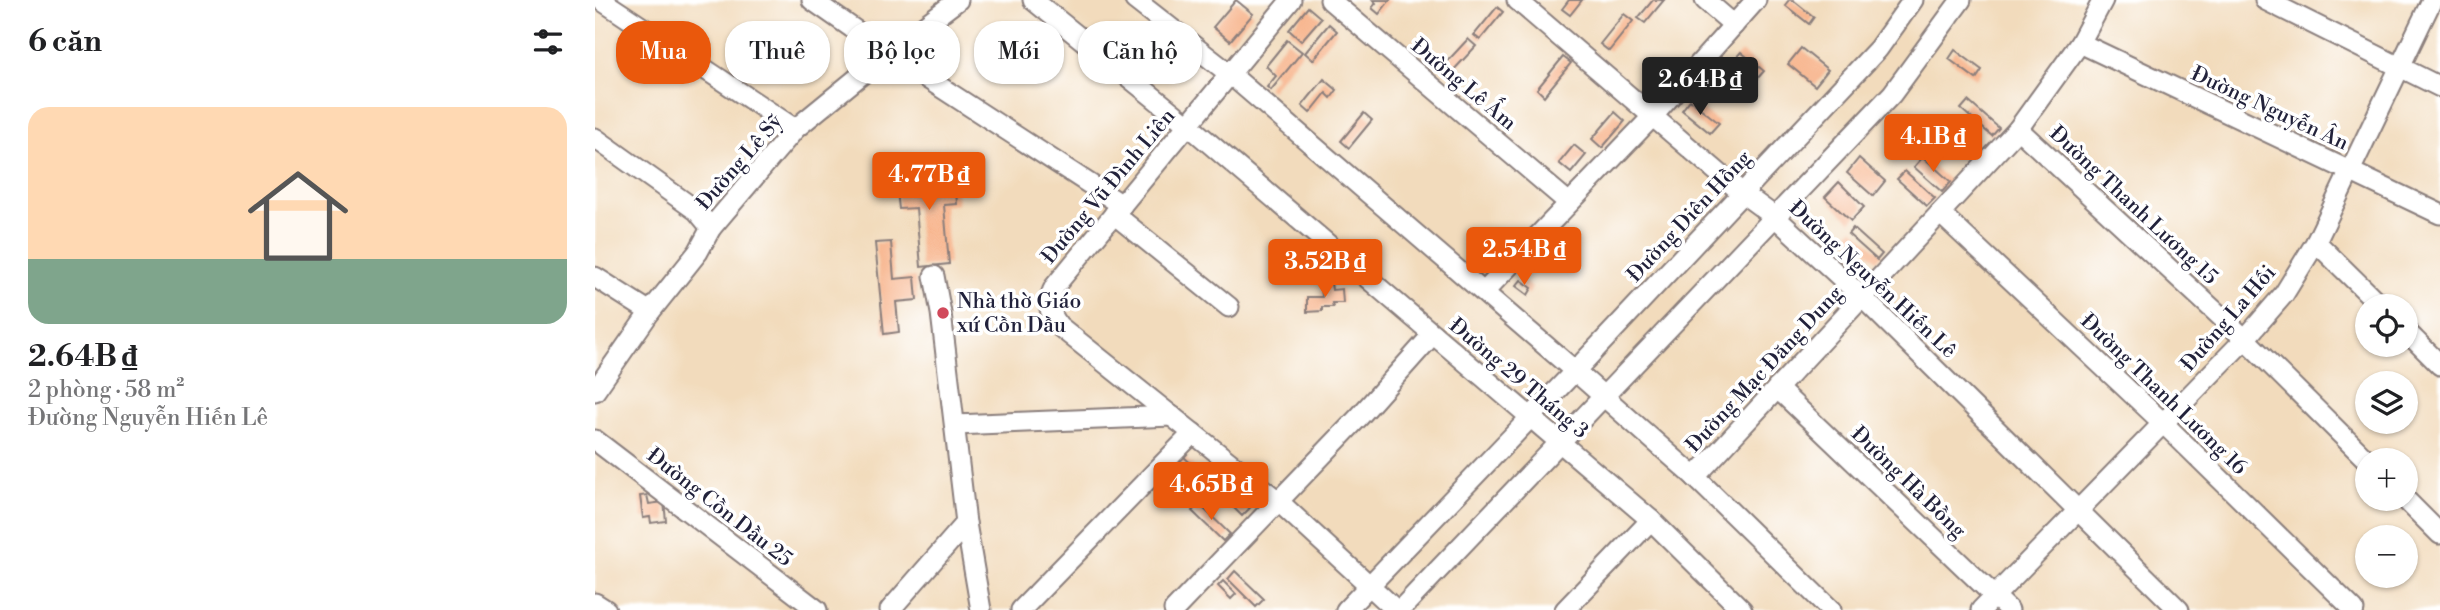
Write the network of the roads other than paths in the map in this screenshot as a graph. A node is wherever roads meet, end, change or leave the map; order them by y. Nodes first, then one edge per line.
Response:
1 (601, 0) edge
2 (812, 0) edge
3 (958, 0) edge
4 (1033, 0) edge
5 (1135, 0) edge
6 (1291, 0) edge
7 (1330, 0) edge
8 (1517, 0) edge
9 (1705, 0) edge
10 (1756, 0) edge
11 (1913, 0) edge
12 (1961, 0) edge
13 (2103, 0) edge
14 (2265, 0) edge
15 (2432, 0) edge
16 (930, 21) edge
17 (844, 22) edge
18 (1734, 25) junction
19 (2080, 43) junction
20 (2399, 68) junction
21 (1231, 75) junction
22 (850, 84) edge
23 (934, 84) edge
24 (2440, 87) edge
25 (1653, 116) junction
26 (1188, 125) junction
27 (795, 129) junction
28 (2018, 129) junction
29 (595, 138) edge
30 (2350, 171) junction
31 (1742, 193) junction
32 (1569, 203) junction
33 (1118, 209) junction
34 (1940, 213) junction
35 (2440, 214) edge
36 (1775, 217) junction
37 (711, 228) junction
38 (2316, 242) junction
39 (934, 276) dead end
40 (595, 277) edge
41 (1484, 292) junction
42 (2369, 294) edge
43 (1862, 297) junction
44 (1229, 307) dead end
45 (650, 313) junction
46 (1433, 334) junction
47 (2245, 339) junction
48 (2418, 343) edge
49 (2440, 365) edge
50 (1575, 371) junction
51 (1777, 388) junction
52 (595, 391) edge
53 (1604, 396) junction
54 (1172, 416) junction
55 (1530, 417) junction
56 (2163, 424) junction
57 (955, 425) junction
58 (1193, 433) junction
59 (595, 440) edge
60 (1560, 442) junction
61 (2355, 448) edge
62 (1695, 477) junction
63 (1279, 501) junction
64 (2079, 509) junction
65 (2417, 511) edge
66 (1651, 520) junction
67 (966, 523) junction
68 (2440, 534) edge
69 (1370, 585) junction
70 (1995, 596) junction
71 (595, 603) edge
72 (606, 610) edge
73 (817, 610) edge
74 (890, 610) edge
75 (981, 610) edge
76 (1021, 610) edge
77 (1174, 610) edge
78 (1346, 610) edge
79 (1398, 610) edge
80 (1565, 610) edge
81 (1742, 610) edge
82 (1831, 610) edge
83 (1981, 610) edge
84 (2009, 610) edge
85 (2179, 610) edge
86 (2354, 610) edge

1 - 27 street
2 - 17 street
3 - 16 street, Đường Lê Sỹ
4 - 26 street, Đường 29 Tháng 3
5 - 21 street, Đường 29 Tháng 3
6 - 21 street, Đường Vũ Đình Liên
7 - 32 street, Đường Lê Ấm
8 - 25 street, Đường Nguyễn Hiến Lê
9 - 18 street
10 - 18 street
11 - 31 street, Đường Diên Hồng
12 - 36 street
13 - 19 street, Đường Mạc Đăng Dung
14 - 20 street
15 - 20 street, Đường La Hối
18 - 25 street
19 - 28 street, Đường Mạc Đăng Dung
19 - 30 street, Đường Nguyễn Ân
20 - 24 street
20 - 30 street, Đường La Hối
21 - 26 street, Đường Vũ Đình Liên
21 - 41 street, Đường 29 Tháng 3
22 - 27 street, Đường Lê Sỹ
23 - 33 street
25 - 31 street, Đường Nguyễn Hiến Lê
25 - 32 street
26 - 33 street, Đường Vũ Đình Liên
26 - 46 street, Đường 29 Tháng 3
27 - 37 street, Đường Lê Sỹ
28 - 34 street, Đường Mạc Đăng Dung
28 - 47 street, Đường Thanh Lương 15
29 - 37 street
30 - 35 street, Đường Nguyễn Ân
30 - 38 street, Đường La Hối
31 - 36 street, Đường Nguyễn Hiến Lê
31 - 50 street, Đường Diên Hồng
32 - 41 street
33 - 44 street
33 - 54 street, Đường Vũ Đình Liên
34 - 43 street, Đường Mạc Đăng Dung
34 - 56 street, Đường Thanh Lương 16
36 - 43 street, Đường Nguyễn Hiến Lê
36 - 53 street
37 - 45 street, Đường Lê Sỹ
38 - 42 street
38 - 47 street, Đường La Hối
39 - 57 street
40 - 45 street
41 - 50 street, Đường 29 Tháng 3
43 - 51 street, Đường Mạc Đăng Dung
43 - 64 street, Đường Nguyễn Hiến Lê
45 - 52 street, Đường Lê Sỹ
46 - 55 street, Đường 29 Tháng 3
46 - 63 street
47 - 56 street, Đường La Hối
47 - 61 street, Đường Thanh Lương 15
48 - 49 street
50 - 53 street, Đường 29 Tháng 3
50 - 55 street, Đường Diên Hồng
51 - 62 street, Đường Mạc Đăng Dung
51 - 70 street, Đường Hà Bồng
53 - 60 street
53 - 62 street, Đường 29 Tháng 3
54 - 57 street
54 - 58 street, Đường Vũ Đình Liên
55 - 60 street, Đường 29 Tháng 3
55 - 69 street, Đường Diên Hồng
56 - 64 street, Đường La Hối
56 - 86 street, Đường Thanh Lương 16
57 - 67 street
58 - 63 street, Đường Vũ Đình Liên
58 - 76 street
59 - 73 street, Đường Cồn Dầu 25
60 - 66 street, Đường 29 Tháng 3
60 - 79 street
62 - 82 street, Đường 29 Tháng 3
63 - 69 street, Đường Vũ Đình Liên
63 - 77 street
64 - 70 street, Đường La Hối
64 - 85 street, Đường Nguyễn Hiến Lê
65 - 68 street
66 - 80 street
66 - 81 street, Đường 29 Tháng 3
67 - 74 street
67 - 75 street
69 - 78 street, Đường Diên Hồng
69 - 79 street, Đường Vũ Đình Liên
70 - 83 street, Đường La Hối
70 - 84 street, Đường Hà Bồng
71 - 72 street

